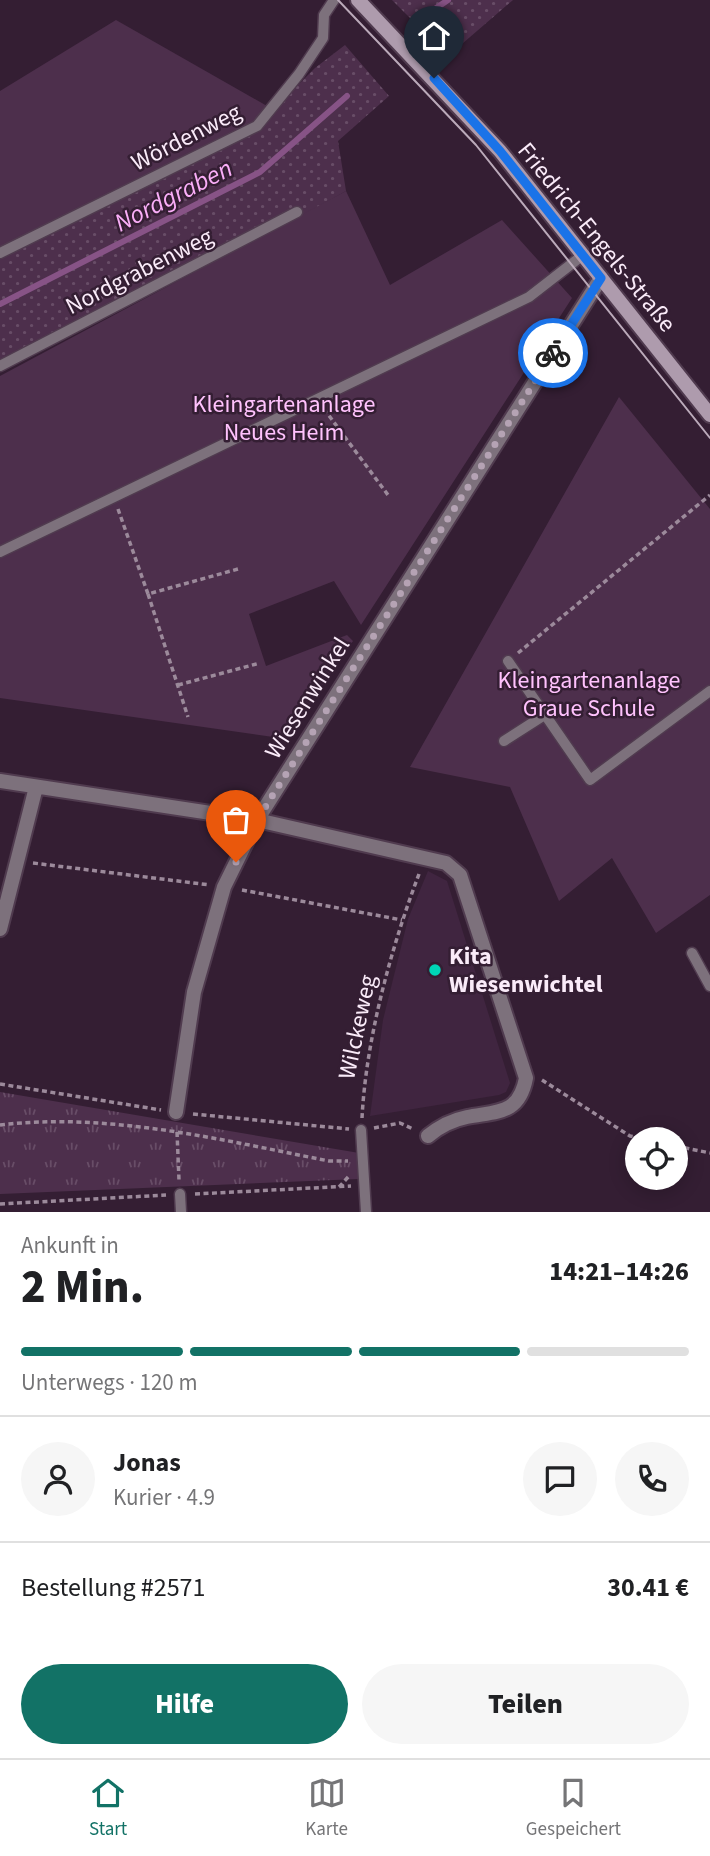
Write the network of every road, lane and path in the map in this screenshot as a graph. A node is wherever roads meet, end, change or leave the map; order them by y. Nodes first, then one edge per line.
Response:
1 (334, 0) edge
2 (358, 0) edge
3 (297, 212) dead end
4 (0, 253) edge
5 (583, 255) junction
6 (601, 278) junction
7 (0, 366) edge
8 (316, 399) junction
9 (710, 415) edge
10 (388, 495) dead end
11 (710, 495) edge
12 (114, 498) junction
13 (0, 552) edge
14 (237, 569) dead end
15 (148, 594) junction
16 (508, 661) joint
17 (260, 663) dead end
18 (178, 685) junction
19 (710, 691) edge
20 (545, 713) junction
21 (188, 717) dead end
22 (504, 741) dead end
23 (0, 781) edge
24 (36, 787) junction
25 (257, 820) junction
26 (426, 856) junction
27 (16, 861) junction
28 (224, 887) junction
29 (402, 920) junction
30 (0, 929) edge
31 (692, 953) dead end
32 (710, 986) edge
33 (526, 1078) junction
34 (0, 1084) edge
35 (176, 1112) junction
36 (0, 1125) edge
37 (361, 1130) junction
38 (177, 1132) junction
39 (625, 1133) edge
40 (428, 1136) joint
41 (688, 1148) edge
42 (710, 1153) edge
43 (364, 1161) junction
44 (180, 1194) joint
45 (181, 1212) edge
46 (366, 1212) edge

1 - 4 lane, Wördenweg
2 - 5 main road, Friedrich-Engels-Straße
3 - 7 lane, Nordgrabenweg
5 - 6 main road, Friedrich-Engels-Straße
5 - 8 lane
6 - 9 main road, Friedrich-Engels-Straße
6 - 25 street, Wiesenwinkel
8 - 10 path
8 - 12 lane
11 - 16 path
12 - 13 lane
12 - 15 path
14 - 15 path
15 - 18 path
16 - 20 lane
17 - 18 path
18 - 21 path
19 - 20 lane
20 - 22 lane
23 - 24 street
24 - 25 street
24 - 27 street
25 - 26 street
25 - 28 street, Wiesenwinkel
26 - 29 path, Wilckeweg
26 - 33 street
27 - 28 path
27 - 30 street
28 - 29 path
28 - 35 street, Wiesenwinkel
29 - 37 path, Wilckeweg
31 - 32 lane
33 - 39 path
33 - 40 street
34 - 35 path
35 - 37 path
35 - 38 path
36 - 38 path
37 - 40 path
37 - 43 lane
38 - 43 path
38 - 44 path
41 - 42 path
43 - 46 lane
44 - 45 lane

